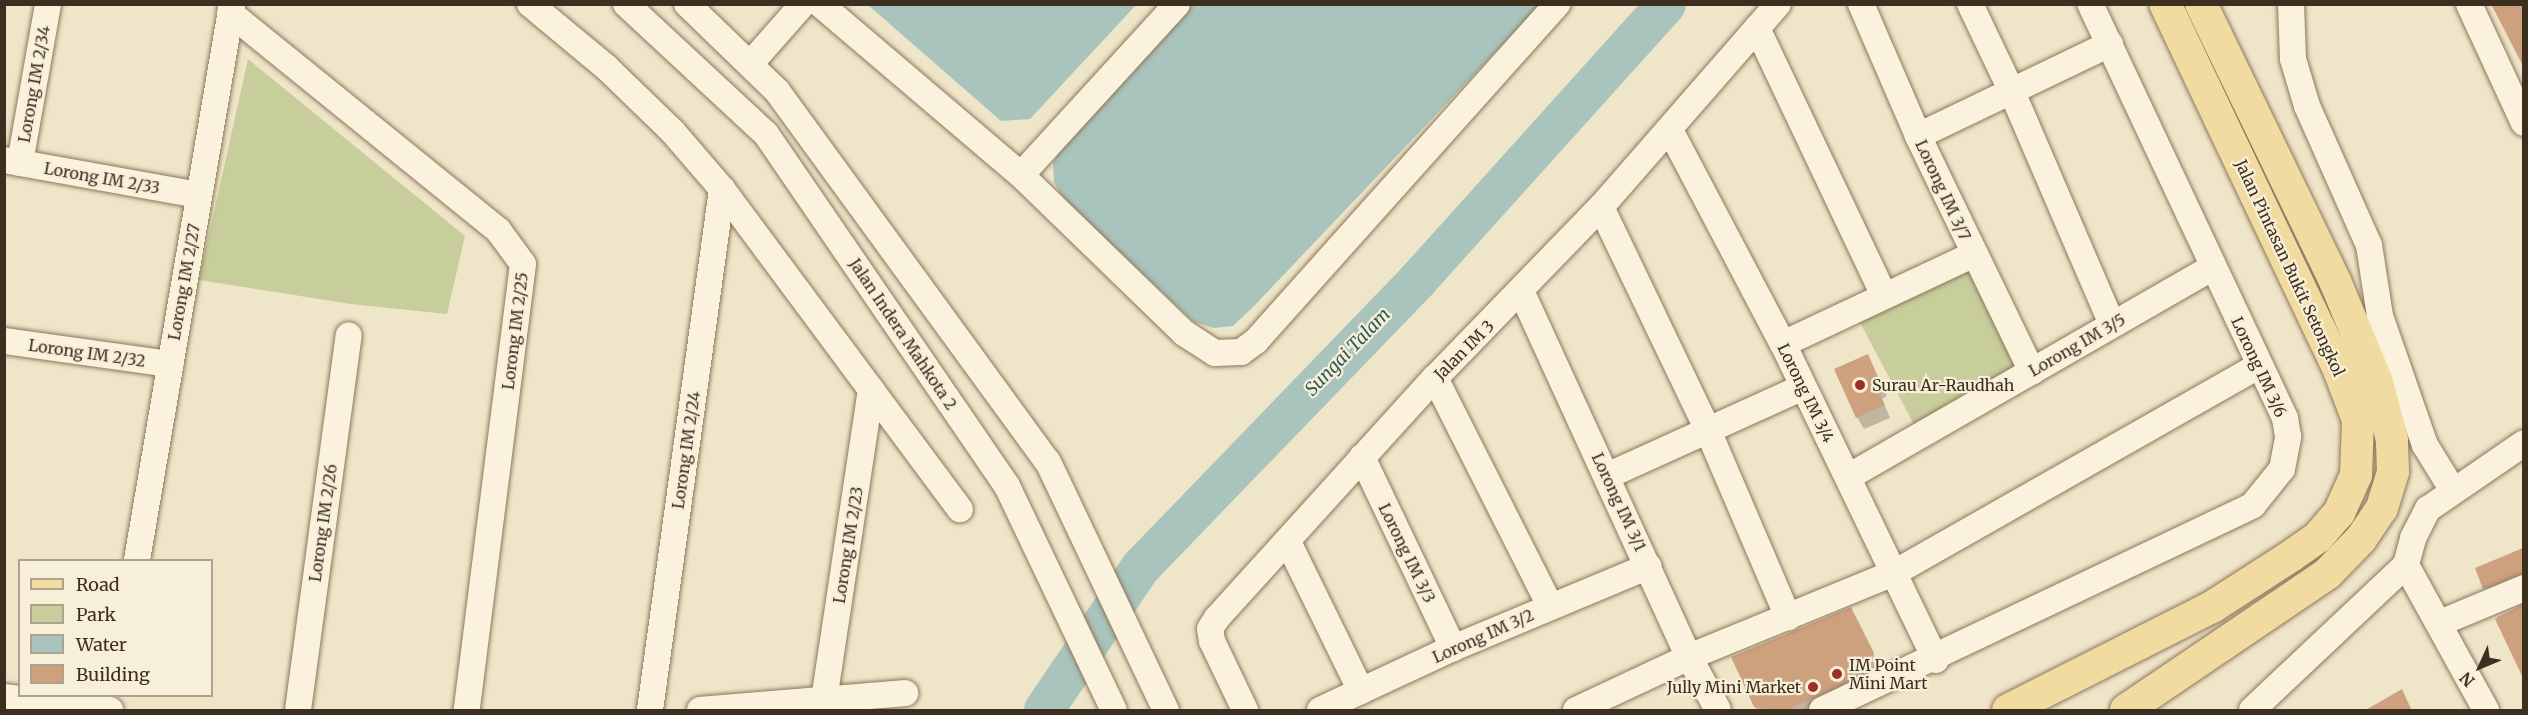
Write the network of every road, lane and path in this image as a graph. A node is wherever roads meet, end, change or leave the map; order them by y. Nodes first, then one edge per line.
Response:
1 (530, 4) edge
2 (626, 4) edge
3 (687, 4) edge
4 (803, 4) edge
5 (820, 4) edge
6 (1177, 4) edge
7 (1557, 4) edge
8 (1778, 4) edge
9 (1861, 4) edge
10 (1970, 4) edge
11 (2090, 4) edge
12 (2165, 4) edge
13 (2201, 4) edge
14 (2291, 4) edge
15 (2469, 4) edge
16 (41, 6) edge
17 (231, 9) edge
18 (1757, 28) junction
19 (2110, 44) junction
20 (751, 63) junction
21 (2012, 92) junction
22 (2523, 120) edge
23 (1670, 130) junction
24 (1918, 136) junction
25 (12, 161) edge
26 (1021, 175) junction
27 (722, 189) junction
28 (199, 195) junction
29 (1601, 207) junction
30 (1974, 254) junction
31 (2212, 268) junction
32 (1522, 293) junction
33 (1884, 295) junction
34 (2112, 324) junction
35 (349, 335) dead end
36 (4, 342) edge
37 (1783, 344) junction
38 (170, 364) junction
39 (2258, 366) junction
40 (2032, 372) junction
41 (1435, 378) junction
42 (1803, 387) junction
43 (871, 390) junction
44 (1707, 428) junction
45 (2523, 443) edge
46 (1362, 457) junction
47 (1607, 476) junction
48 (1848, 477) junction
49 (2452, 489) junction
50 (960, 509) dead end
51 (1288, 542) junction
52 (137, 559) edge
53 (2406, 565) junction
54 (1649, 566) junction
55 (1894, 573) junction
56 (2523, 588) edge
57 (1550, 606) junction
58 (1788, 618) junction
59 (2440, 623) junction
60 (1453, 648) junction
61 (1689, 657) junction
62 (1936, 660) junction
63 (1361, 691) junction
64 (905, 693) dead end
65 (4, 697) edge
66 (824, 700) junction
67 (1111, 702) edge
68 (110, 711) edge
69 (298, 711) edge
70 (467, 711) edge
71 (650, 711) edge
72 (700, 711) edge
73 (1166, 711) edge
74 (1245, 711) edge
75 (1320, 711) edge
76 (1576, 711) edge
77 (1718, 711) edge
78 (1822, 711) edge
79 (2008, 711) edge
80 (2126, 711) edge
81 (2252, 711) edge
82 (2486, 711) edge

1 - 27 street
2 - 67 street, Jalan Indera Mahkota 2
3 - 20 street
4 - 20 street
5 - 26 street
6 - 26 street
7 - 26 street
8 - 18 street, Jalan IM 3
9 - 24 street, Lorong IM 3/7
10 - 21 street
11 - 19 street, Lorong IM 3/6
12 - 79 main road, Jalan Pintasan Bukit Setongkol
13 - 80 main road, Jalan Pintasan Bukit Setongkol
14 - 49 street
15 - 22 street
16 - 25 street, Lorong IM 2/34
17 - 28 street, Lorong IM 2/27
17 - 70 street, Lorong IM 2/25
18 - 23 street, Jalan IM 3
18 - 33 street
19 - 21 street
19 - 31 street, Lorong IM 3/6
20 - 73 street
21 - 24 street
21 - 34 street
23 - 29 street, Jalan IM 3
23 - 37 street, Lorong IM 3/4
24 - 30 street, Lorong IM 3/7
25 - 28 street, Lorong IM 2/33
27 - 43 street
27 - 71 street, Lorong IM 2/24
28 - 38 street, Lorong IM 2/27
29 - 32 street, Jalan IM 3
29 - 44 street
30 - 33 street
30 - 40 street, Lorong IM 3/7
31 - 34 street, Lorong IM 3/5
31 - 39 street, Lorong IM 3/6
32 - 41 street, Jalan IM 3
32 - 47 street, Lorong IM 3/1
33 - 37 street
34 - 40 street, Lorong IM 3/5
35 - 69 street, Lorong IM 2/26
36 - 38 street, Lorong IM 2/32
37 - 42 street, Lorong IM 3/4
38 - 52 street, Lorong IM 2/27
39 - 55 street
39 - 62 street, Lorong IM 3/6
40 - 48 street, Lorong IM 3/5
41 - 46 street, Jalan IM 3
41 - 57 street
42 - 44 street
42 - 48 street, Lorong IM 3/4
43 - 50 street
43 - 66 street, Lorong IM 2/23
44 - 47 street
44 - 58 street
45 - 49 street
46 - 51 street, Jalan IM 3
46 - 60 street, Lorong IM 3/3
47 - 54 street, Lorong IM 3/1
48 - 55 street, Lorong IM 3/4
49 - 53 street
51 - 63 street
51 - 74 street, Jalan IM 3
53 - 59 street
53 - 81 street
54 - 57 street, Lorong IM 3/2
54 - 61 street, Lorong IM 3/1
55 - 58 street
55 - 62 street, Lorong IM 3/4
56 - 59 street
57 - 60 street, Lorong IM 3/2
58 - 61 street
59 - 82 street
60 - 63 street, Lorong IM 3/2
61 - 76 street
61 - 77 street, Lorong IM 3/1
62 - 78 street, Lorong IM 3/6
63 - 75 street, Lorong IM 3/2
64 - 66 street
65 - 68 street
66 - 72 street

